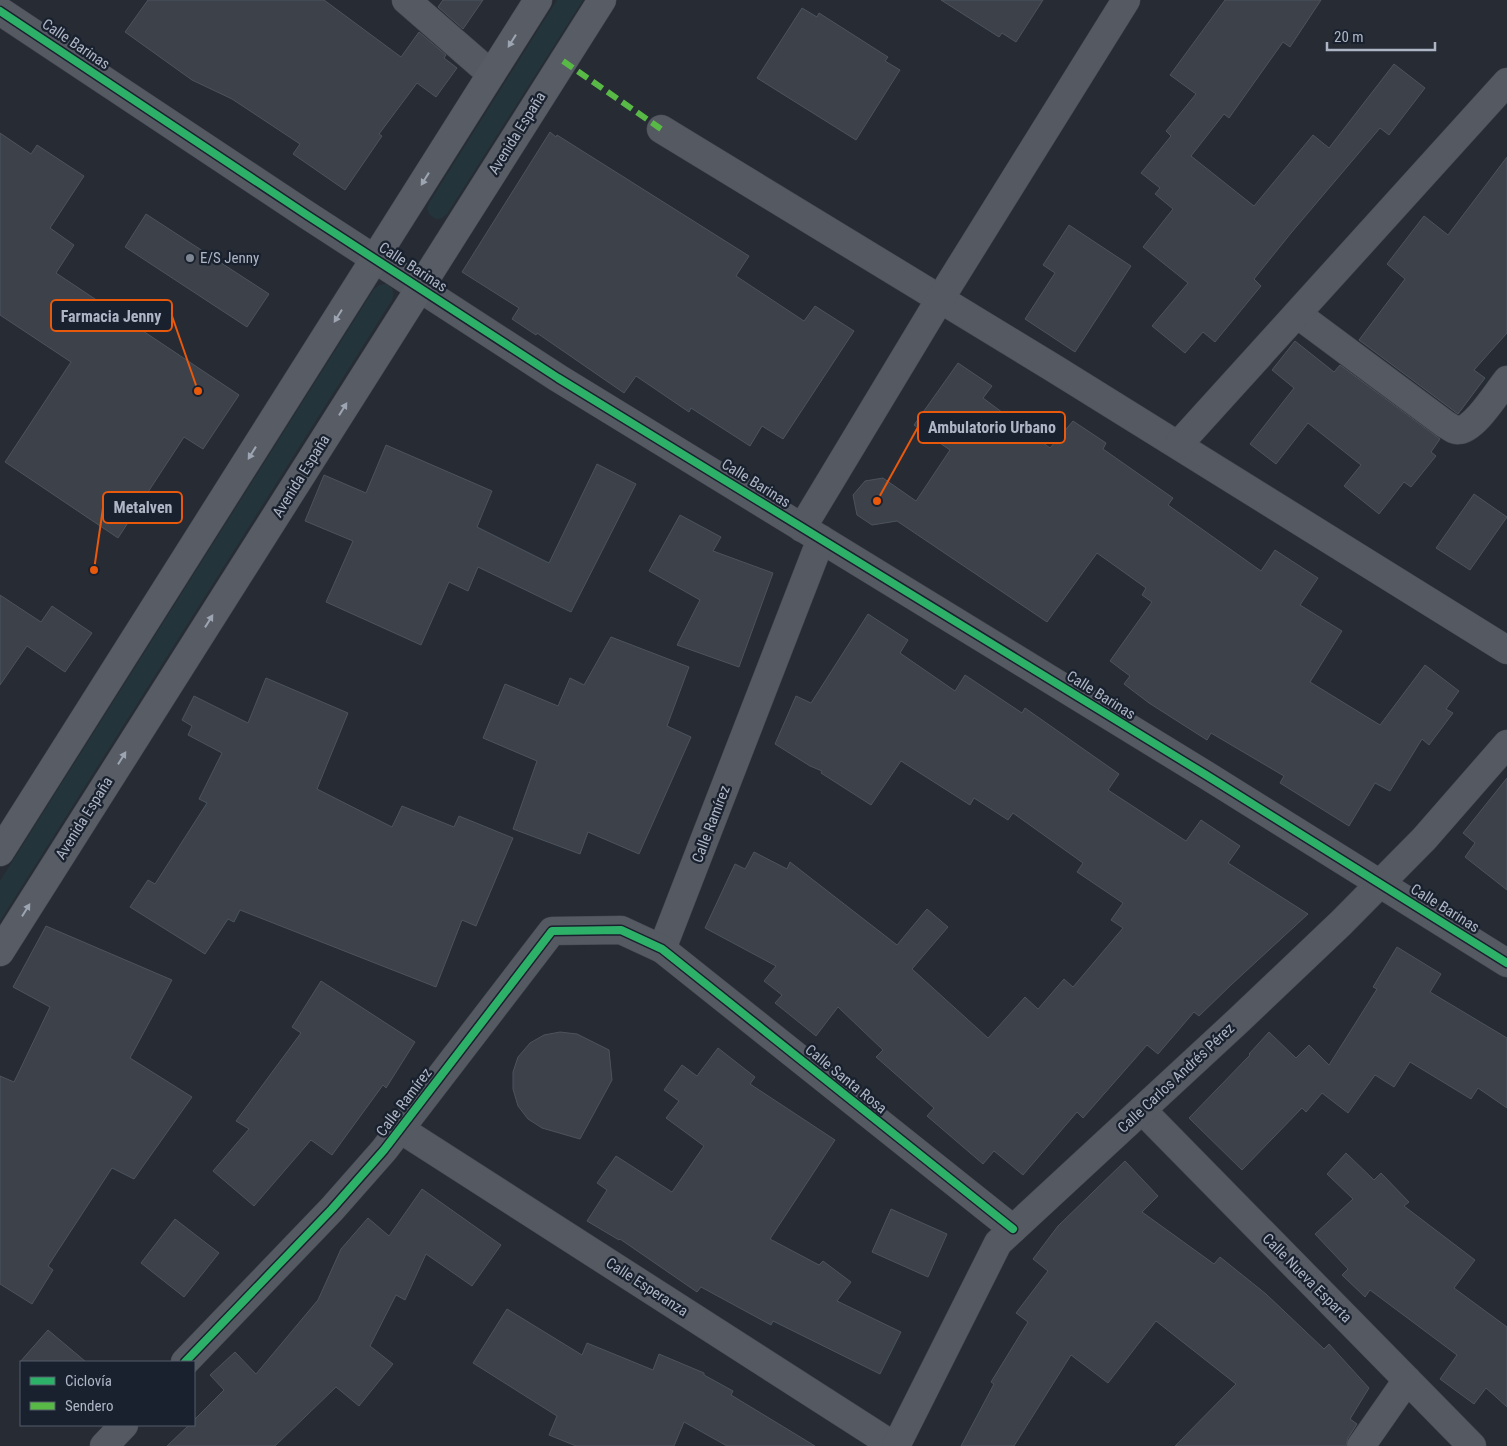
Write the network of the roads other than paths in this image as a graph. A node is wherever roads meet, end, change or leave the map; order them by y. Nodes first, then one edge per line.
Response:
1 (406, 0) edge
2 (538, 0) edge
3 (602, 0) edge
4 (1126, 0) edge
5 (0, 10) edge
6 (491, 74) junction
7 (1507, 82) edge
8 (661, 129) dead end
9 (374, 259) junction
10 (420, 288) junction
11 (940, 299) junction
12 (1297, 314) junction
13 (1507, 380) edge
14 (1178, 445) junction
15 (811, 533) junction
16 (1507, 650) edge
17 (1507, 744) edge
18 (0, 852) edge
19 (1380, 884) junction
20 (662, 949) junction
21 (0, 952) edge
22 (1507, 963) edge
23 (1142, 1110) junction
24 (400, 1129) junction
25 (1012, 1229) junction
26 (186, 1361) edge
27 (1407, 1380) junction
28 (123, 1426) edge
29 (104, 1446) edge
30 (895, 1446) edge
31 (1362, 1446) edge
32 (1472, 1446) edge

1 - 6 street
2 -> 6 main road
3 - 10 main road, Avenida España
4 - 11 street, Calle Ramírez
5 - 9 street, Calle Barinas
6 -> 9 main road
7 - 12 street
8 - 11 street
9 - 10 street, Calle Barinas
9 -> 18 main road
10 - 15 street, Calle Barinas
21 -> 10 main road, Avenida España
11 - 14 street
11 - 15 street, Calle Ramírez
12 - 13 street
12 - 14 street
14 - 16 street
15 - 19 street, Calle Barinas
15 - 20 street, Calle Ramírez
17 - 19 street, Calle Carlos Andrés Pérez
19 - 22 street, Calle Barinas
19 - 23 street, Calle Carlos Andrés Pérez
20 - 24 street, Calle Ramírez
20 - 25 street, Calle Santa Rosa
23 - 25 street, Calle Carlos Andrés Pérez
23 - 27 street, Calle Nueva Esparta
24 - 26 street, Calle Ramírez
24 - 30 street, Calle Esperanza
25 - 30 street, Calle Carlos Andrés Pérez
27 - 31 street
27 - 32 street, Calle Nueva Esparta
28 - 29 street

